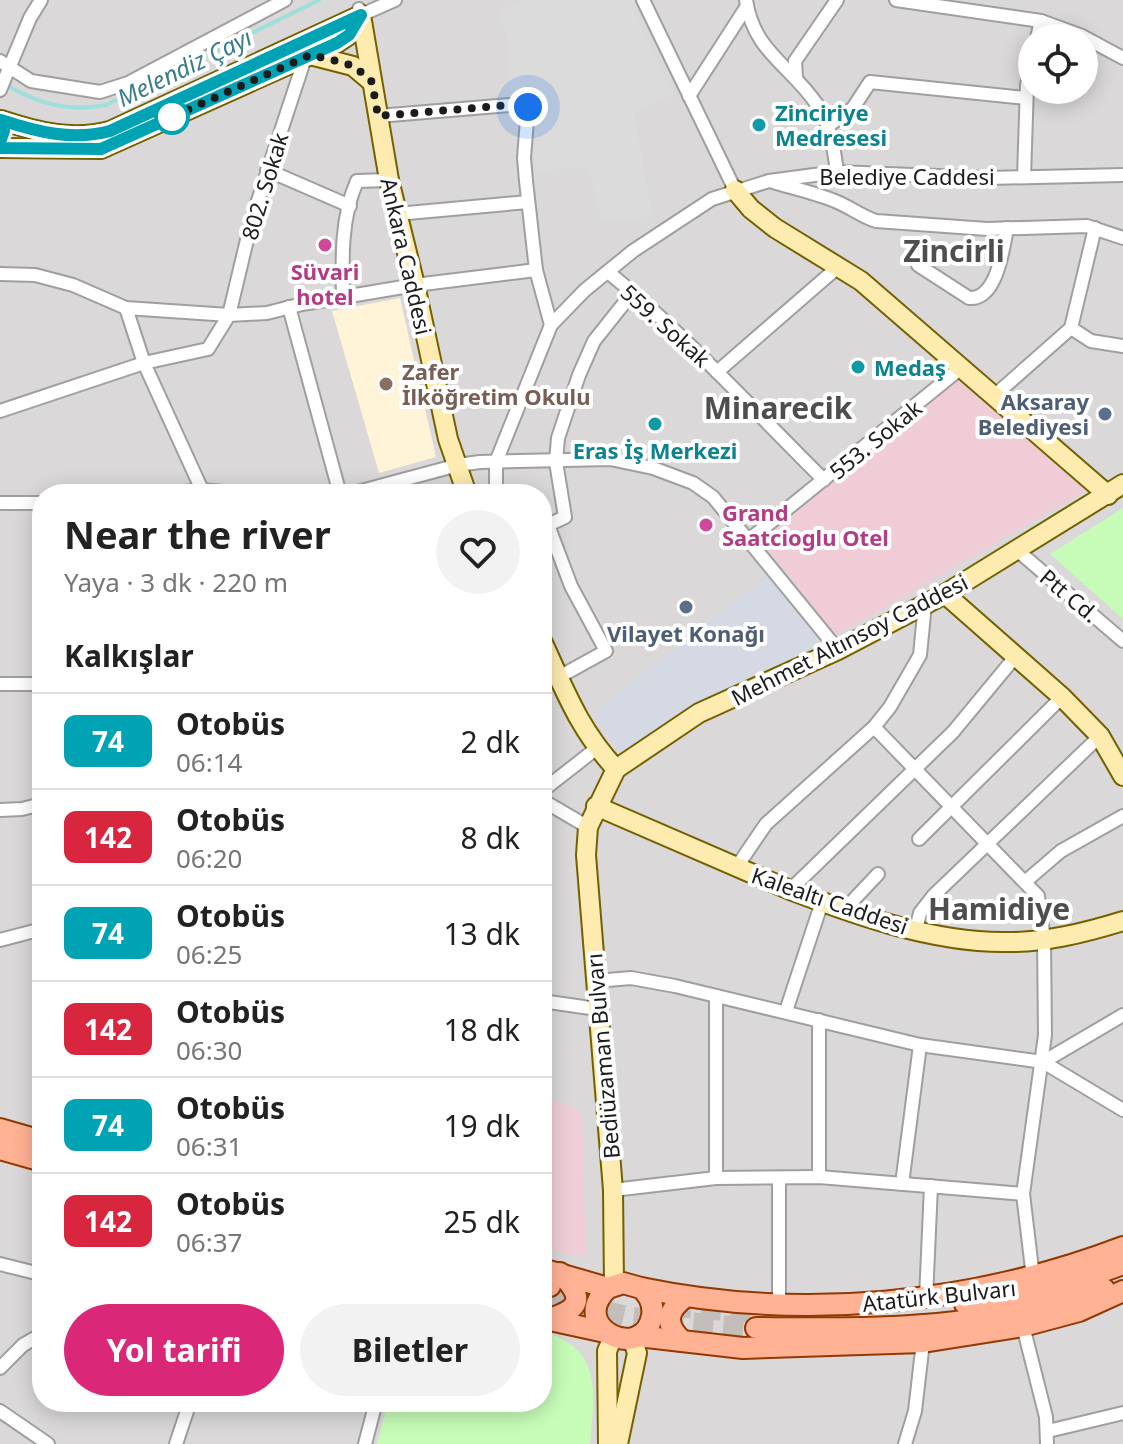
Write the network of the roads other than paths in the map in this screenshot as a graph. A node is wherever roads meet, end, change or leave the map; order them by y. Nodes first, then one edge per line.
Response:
1 (41, 0) edge
2 (285, 0) edge
3 (395, 0) edge
4 (643, 0) edge
5 (837, 0) edge
6 (896, 0) edge
7 (746, 3) edge
8 (359, 8) edge
9 (1041, 21) junction
10 (1040, 24) edge
11 (308, 57) junction
12 (1123, 58) edge
13 (5, 68) edge
14 (796, 78) junction
15 (372, 82) junction
16 (0, 90) edge
17 (689, 96) junction
18 (1018, 97) edge
19 (1026, 104) edge
20 (378, 116) junction
21 (0, 120) edge
22 (828, 126) junction
23 (0, 145) edge
24 (267, 170) junction
25 (837, 172) junction
26 (1123, 175) edge
27 (1024, 177) junction
28 (389, 180) junction
29 (769, 181) junction
30 (735, 190) junction
31 (528, 202) junction
32 (350, 206) junction
33 (397, 214) junction
34 (1007, 228) junction
35 (1095, 228) junction
36 (1123, 238) edge
37 (918, 265) dead end
38 (838, 267) junction
39 (536, 270) junction
40 (608, 272) junction
41 (0, 274) edge
42 (415, 285) junction
43 (633, 292) junction
44 (343, 297) junction
45 (289, 307) junction
46 (126, 308) junction
47 (229, 315) junction
48 (551, 325) junction
49 (1071, 328) junction
50 (1123, 346) edge
51 (144, 363) junction
52 (961, 368) junction
53 (717, 372) junction
54 (994, 396) junction
55 (0, 411) edge
56 (496, 462) junction
57 (556, 462) junction
58 (458, 465) junction
59 (824, 480) junction
60 (199, 484) edge
61 (337, 484) edge
62 (387, 484) edge
63 (464, 484) edge
64 (496, 484) edge
65 (1115, 489) edge
66 (0, 503) edge
67 (32, 503) edge
68 (552, 522) edge
69 (750, 539) junction
70 (552, 541) edge
71 (1017, 550) junction
72 (945, 594) junction
73 (925, 604) junction
74 (1123, 641) edge
75 (838, 650) junction
76 (1015, 657) junction
77 (552, 662) edge
78 (559, 677) junction
79 (0, 684) edge
80 (32, 684) edge
81 (1062, 697) junction
82 (874, 727) junction
83 (1100, 736) junction
84 (597, 748) junction
85 (913, 768) junction
86 (616, 769) junction
87 (1123, 776) edge
88 (552, 783) edge
89 (552, 806) edge
90 (596, 806) junction
91 (32, 808) edge
92 (952, 808) junction
93 (0, 810) edge
94 (1123, 816) edge
95 (588, 827) junction
96 (919, 839) dead end
97 (987, 843) junction
98 (736, 868) junction
99 (878, 874) dead end
100 (1026, 881) junction
101 (790, 890) junction
102 (822, 902) junction
103 (845, 909) junction
104 (1123, 921) edge
105 (916, 929) junction
106 (32, 932) edge
107 (1044, 939) junction
108 (0, 940) edge
109 (596, 981) junction
110 (716, 996) junction
111 (552, 1002) edge
112 (597, 1009) junction
113 (786, 1011) junction
114 (1123, 1015) edge
115 (819, 1020) junction
116 (920, 1045) junction
117 (1043, 1062) junction
118 (1123, 1110) edge
119 (0, 1129) edge
120 (32, 1138) edge
121 (0, 1149) edge
122 (32, 1158) edge
123 (819, 1177) junction
124 (716, 1178) junction
125 (779, 1179) junction
126 (902, 1184) junction
127 (931, 1186) junction
128 (613, 1190) junction
129 (1023, 1194) junction
130 (1123, 1247) edge
131 (0, 1264) edge
132 (1123, 1264) edge
133 (32, 1272) edge
134 (1033, 1277) junction
135 (1123, 1282) edge
136 (552, 1284) edge
137 (552, 1285) edge
138 (611, 1286) junction
139 (641, 1288) junction
140 (1123, 1291) edge
141 (685, 1297) junction
142 (926, 1298) junction
143 (779, 1304) junction
144 (552, 1317) edge
145 (552, 1321) edge
146 (1023, 1326) junction
147 (622, 1336) junction
148 (32, 1340) edge
149 (682, 1341) junction
150 (923, 1342) junction
151 (0, 1368) edge
152 (0, 1411) edge
153 (187, 1412) edge
154 (373, 1412) edge
155 (1123, 1413) edge
156 (1047, 1438) edge
157 (48, 1444) edge
158 (176, 1444) edge
159 (365, 1444) edge
160 (608, 1444) edge
161 (618, 1444) edge
162 (905, 1444) edge

1 - 13 street
2 - 13 street
3 - 8 street
4 - 17 street
5 - 14 street
6 - 9 street
7 - 14 street
7 - 17 street
8 - 11 street
8 - 15 street, Ankara Caddesi
8 - 21 street
9 - 10 street
9 - 12 street
11 - 15 street
11 - 23 street
11 - 24 street, 802. Sokak
13 - 16 street
14 - 22 street
15 - 20 street, Ankara Caddesi
17 - 30 street
18 - 22 street
19 - 27 street
20 - 28 street, Ankara Caddesi
20 - 31 street
21 - 23 street
22 - 25 street
24 - 32 street
24 - 47 street, 802. Sokak
25 - 27 street, Belediye Caddesi
25 - 29 street, Belediye Caddesi
26 - 27 street, Belediye Caddesi
28 - 32 street
28 - 33 street, Ankara Caddesi
29 - 30 street, Belediye Caddesi
29 - 34 street
30 - 38 street
30 - 40 street, Belediye Caddesi
31 - 33 street
31 - 39 street
32 - 44 street
33 - 42 street, Ankara Caddesi
34 - 35 street
34 - 37 street
35 - 36 street
35 - 49 street
38 - 52 street
38 - 53 street
39 - 42 street
39 - 48 street
40 - 43 street, 559. Sokak
40 - 48 street, Belediye Caddesi
41 - 46 street
42 - 44 street
42 - 58 street, Ankara Caddesi
43 - 53 street, 559. Sokak
43 - 57 street
44 - 45 street
45 - 47 street
45 - 61 street
46 - 47 street
46 - 51 street
47 - 51 street, 802. Sokak
48 - 56 street, Belediye Caddesi
49 - 50 street
49 - 54 street
51 - 55 street, 802. Sokak
51 - 60 street
52 - 54 street
52 - 59 street, 553. Sokak
53 - 59 street, 559. Sokak
54 - 65 street
56 - 57 street
56 - 58 street
56 - 64 street
57 - 68 street
57 - 69 street
58 - 62 street
58 - 63 street, Ankara Caddesi
59 - 69 street, 553. Sokak
65 - 71 street, Mehmet Altınsoy Caddesi
66 - 67 street
69 - 75 street
70 - 78 street
71 - 72 street, Mehmet Altınsoy Caddesi
71 - 74 street, Ptt Cd.
72 - 73 street, Mehmet Altınsoy Caddesi
72 - 76 street
73 - 75 street, Mehmet Altınsoy Caddesi
73 - 82 street
75 - 86 street, Mehmet Altınsoy Caddesi
76 - 81 street
76 - 85 street
77 - 78 street
78 - 84 street
79 - 80 street
81 - 83 street
81 - 92 street
82 - 85 street
82 - 98 street
83 - 87 street
83 - 97 street
84 - 86 street
84 - 88 street
85 - 92 street
85 - 101 street
86 - 90 street
89 - 95 street
90 - 95 street
90 - 98 street, Kalealtı Caddesi
91 - 93 street
92 - 96 street
92 - 97 street
94 - 100 street
95 - 109 street, Bediüzaman Bulvarı
97 - 100 street
97 - 105 street
98 - 101 street, Kalealtı Caddesi
99 - 103 street
100 - 107 street
101 - 102 street, Kalealtı Caddesi
102 - 103 street, Kalealtı Caddesi
102 - 113 street
103 - 105 street, Kalealtı Caddesi
104 - 107 street, Kalealtı Caddesi
105 - 107 street, Kalealtı Caddesi
106 - 108 street
107 - 117 street
109 - 110 street
109 - 112 street, Bediüzaman Bulvarı
110 - 113 street
110 - 124 street
111 - 112 street
112 - 128 street, Bediüzaman Bulvarı
113 - 115 street
114 - 117 street
115 - 116 street
115 - 123 street
116 - 117 street
116 - 126 street
117 - 118 street
117 - 129 street
119 - 120 main road
121 - 122 main road
123 - 125 street
123 - 126 street
124 - 125 street
124 - 128 street
125 - 143 street
126 - 127 street
127 - 129 street
127 - 142 street
128 - 138 street, Bediüzaman Bulvarı
129 - 134 street
130 - 134 main road
131 - 133 street
132 - 135 main road, Atatürk Bulvarı
134 - 142 main road
136 - 138 main road
137 - 144 main road
138 - 139 main road
138 - 147 main road
139 - 141 main road
139 - 147 main road
140 - 146 main road
141 - 143 main road
141 - 149 main road
142 - 143 main road
145 - 147 main road
146 - 150 main road
146 - 156 street
147 - 149 main road
147 - 160 street
147 - 161 street
148 - 151 street
149 - 150 main road
150 - 162 street
152 - 157 street
153 - 158 street
154 - 159 street
155 - 156 street

